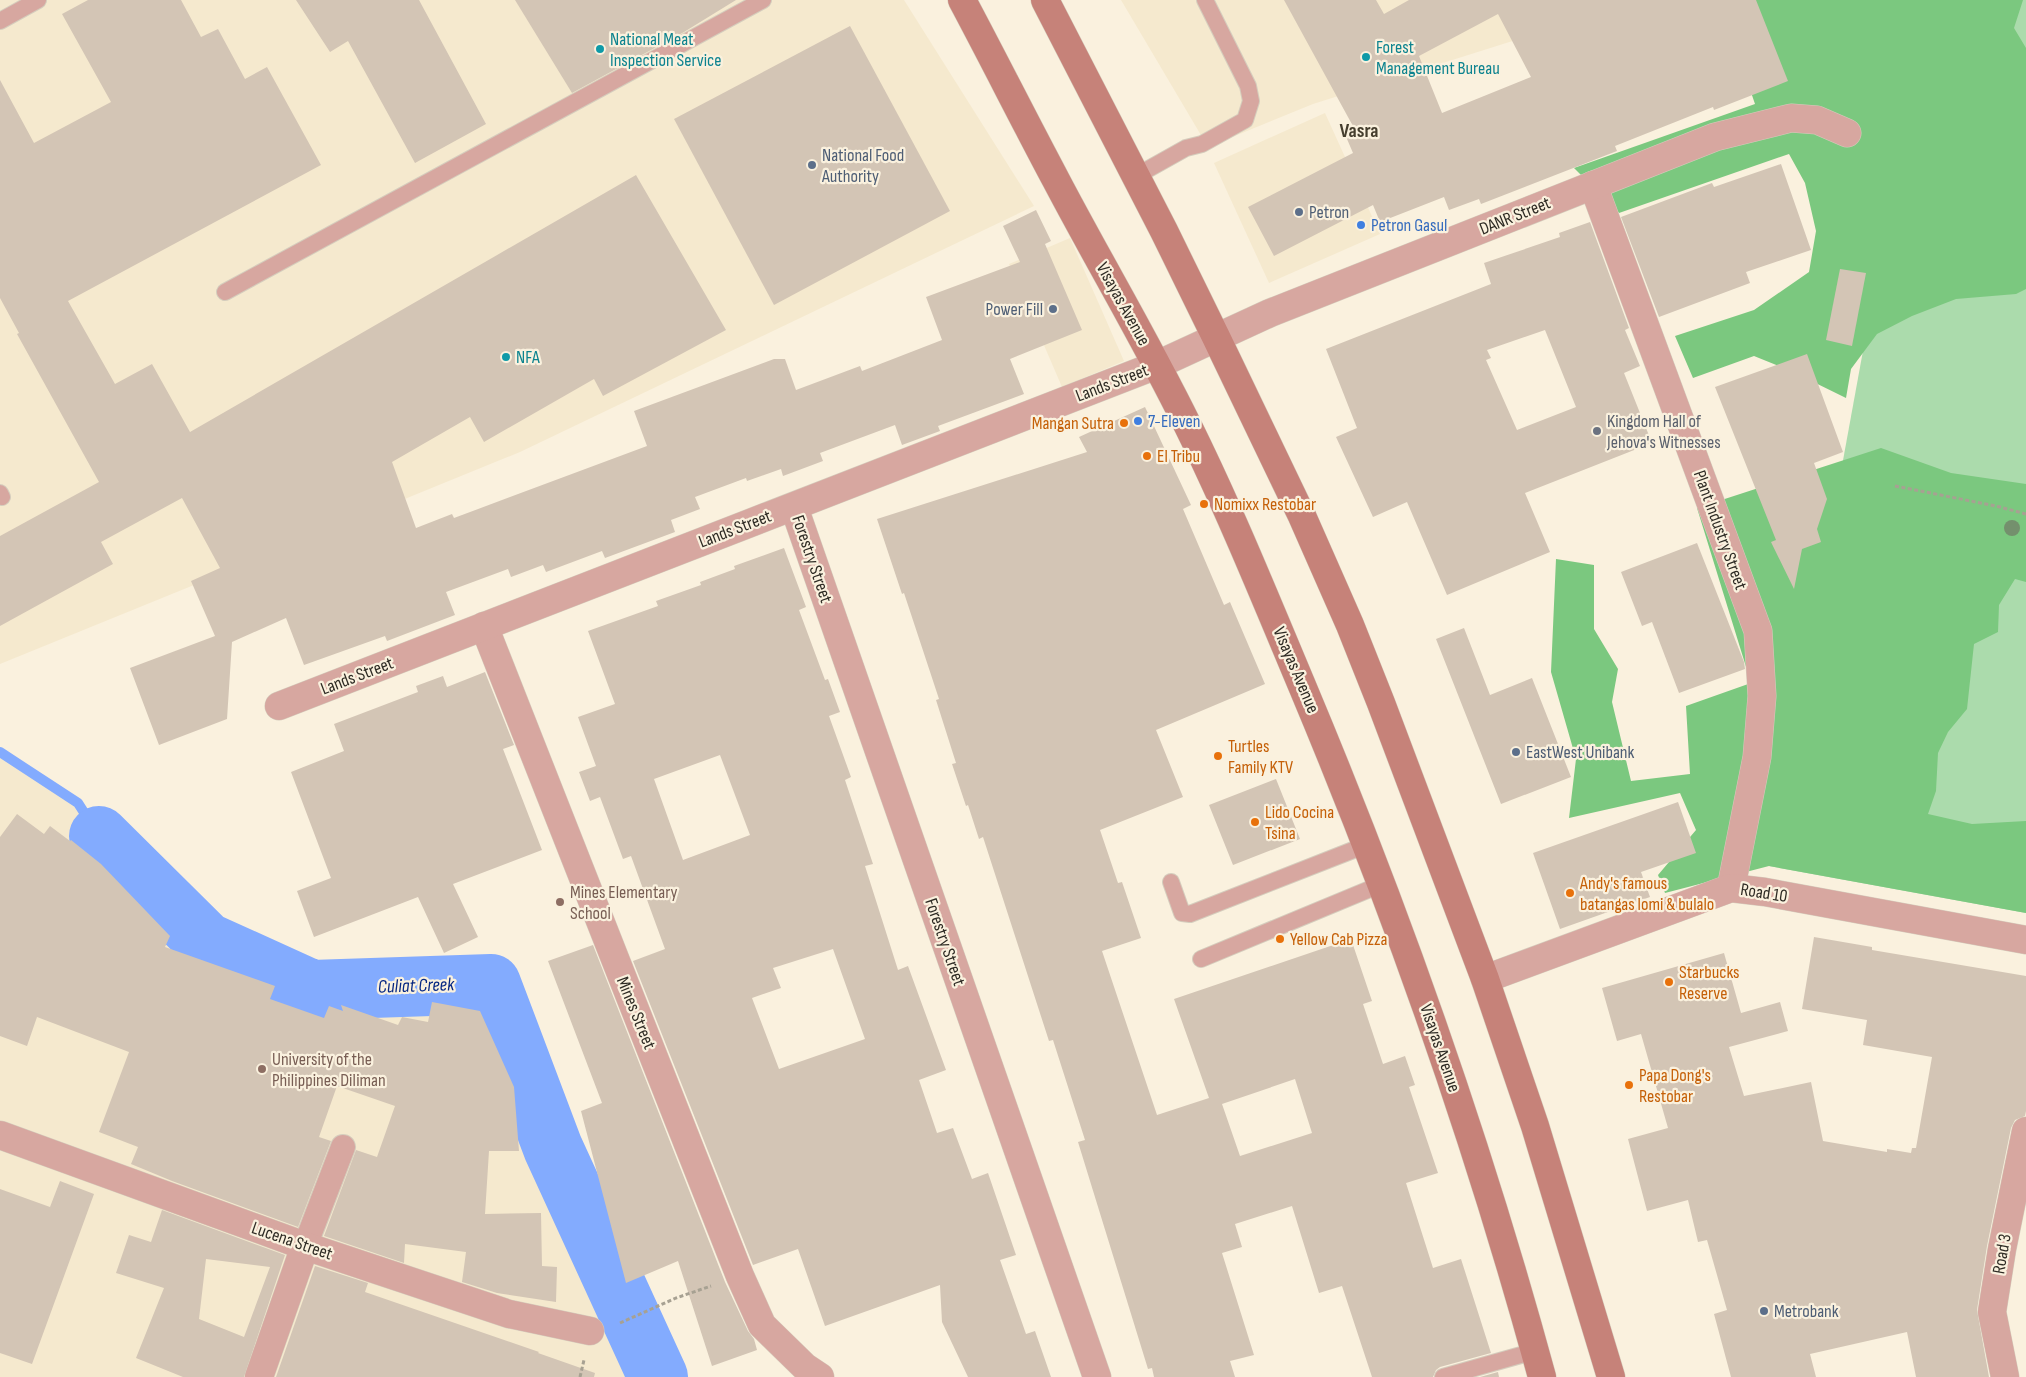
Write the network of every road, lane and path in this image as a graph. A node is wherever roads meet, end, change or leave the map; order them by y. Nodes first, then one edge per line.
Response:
1 (38, 0) edge
2 (763, 0) edge
3 (962, 0) edge
4 (1045, 0) edge
5 (1204, 0) edge
6 (0, 21) edge
7 (1848, 133) dead end
8 (1136, 176) junction
9 (1593, 185) junction
10 (225, 292) dead end
11 (1216, 337) junction
12 (1189, 350) joint
13 (1157, 365) junction
14 (1895, 486) dead end
15 (794, 506) junction
16 (2026, 514) edge
17 (484, 626) junction
18 (279, 706) dead end
19 (1366, 845) junction
20 (1171, 882) dead end
21 (1382, 884) junction
22 (1731, 888) junction
23 (2026, 940) edge
24 (1201, 960) dead end
25 (1485, 979) junction
26 (2026, 1131) edge
27 (0, 1135) edge
28 (343, 1147) dead end
29 (305, 1246) junction
30 (676, 1298) dead end
31 (603, 1328) joint
32 (1535, 1351) junction
33 (259, 1377) edge
34 (820, 1377) edge
35 (1097, 1377) edge
36 (1443, 1377) edge
37 (1542, 1377) edge
38 (1611, 1377) edge
39 (2005, 1377) edge

1 - 6 lane
2 - 10 lane
3 - 13 main road, Visayas Avenue
4 - 8 main road
5 - 8 lane
7 - 9 street, DANR Street
8 - 11 main road
9 - 11 street, DANR Street
9 - 22 street, Plant Industry Street
11 - 12 street, DANR Street
11 - 25 main road
12 - 13 street, Lands Street
13 - 15 street, Lands Street
13 - 19 main road, Visayas Avenue
14 - 16 path
15 - 17 street, Lands Street
15 - 35 street, Forestry Street
17 - 18 street, Lands Street
17 - 34 street, Mines Street
19 - 20 lane
19 - 21 main road, Visayas Avenue
21 - 24 lane
21 - 32 main road, Visayas Avenue
22 - 23 street, Road 10
22 - 25 street, Road 10
25 - 38 main road
26 - 39 street, Road 3
27 - 29 street, Lucena Street
28 - 29 street
29 - 31 street, Lucena Street
29 - 33 street
30 - 31 path
32 - 36 lane
32 - 37 main road, Visayas Avenue

